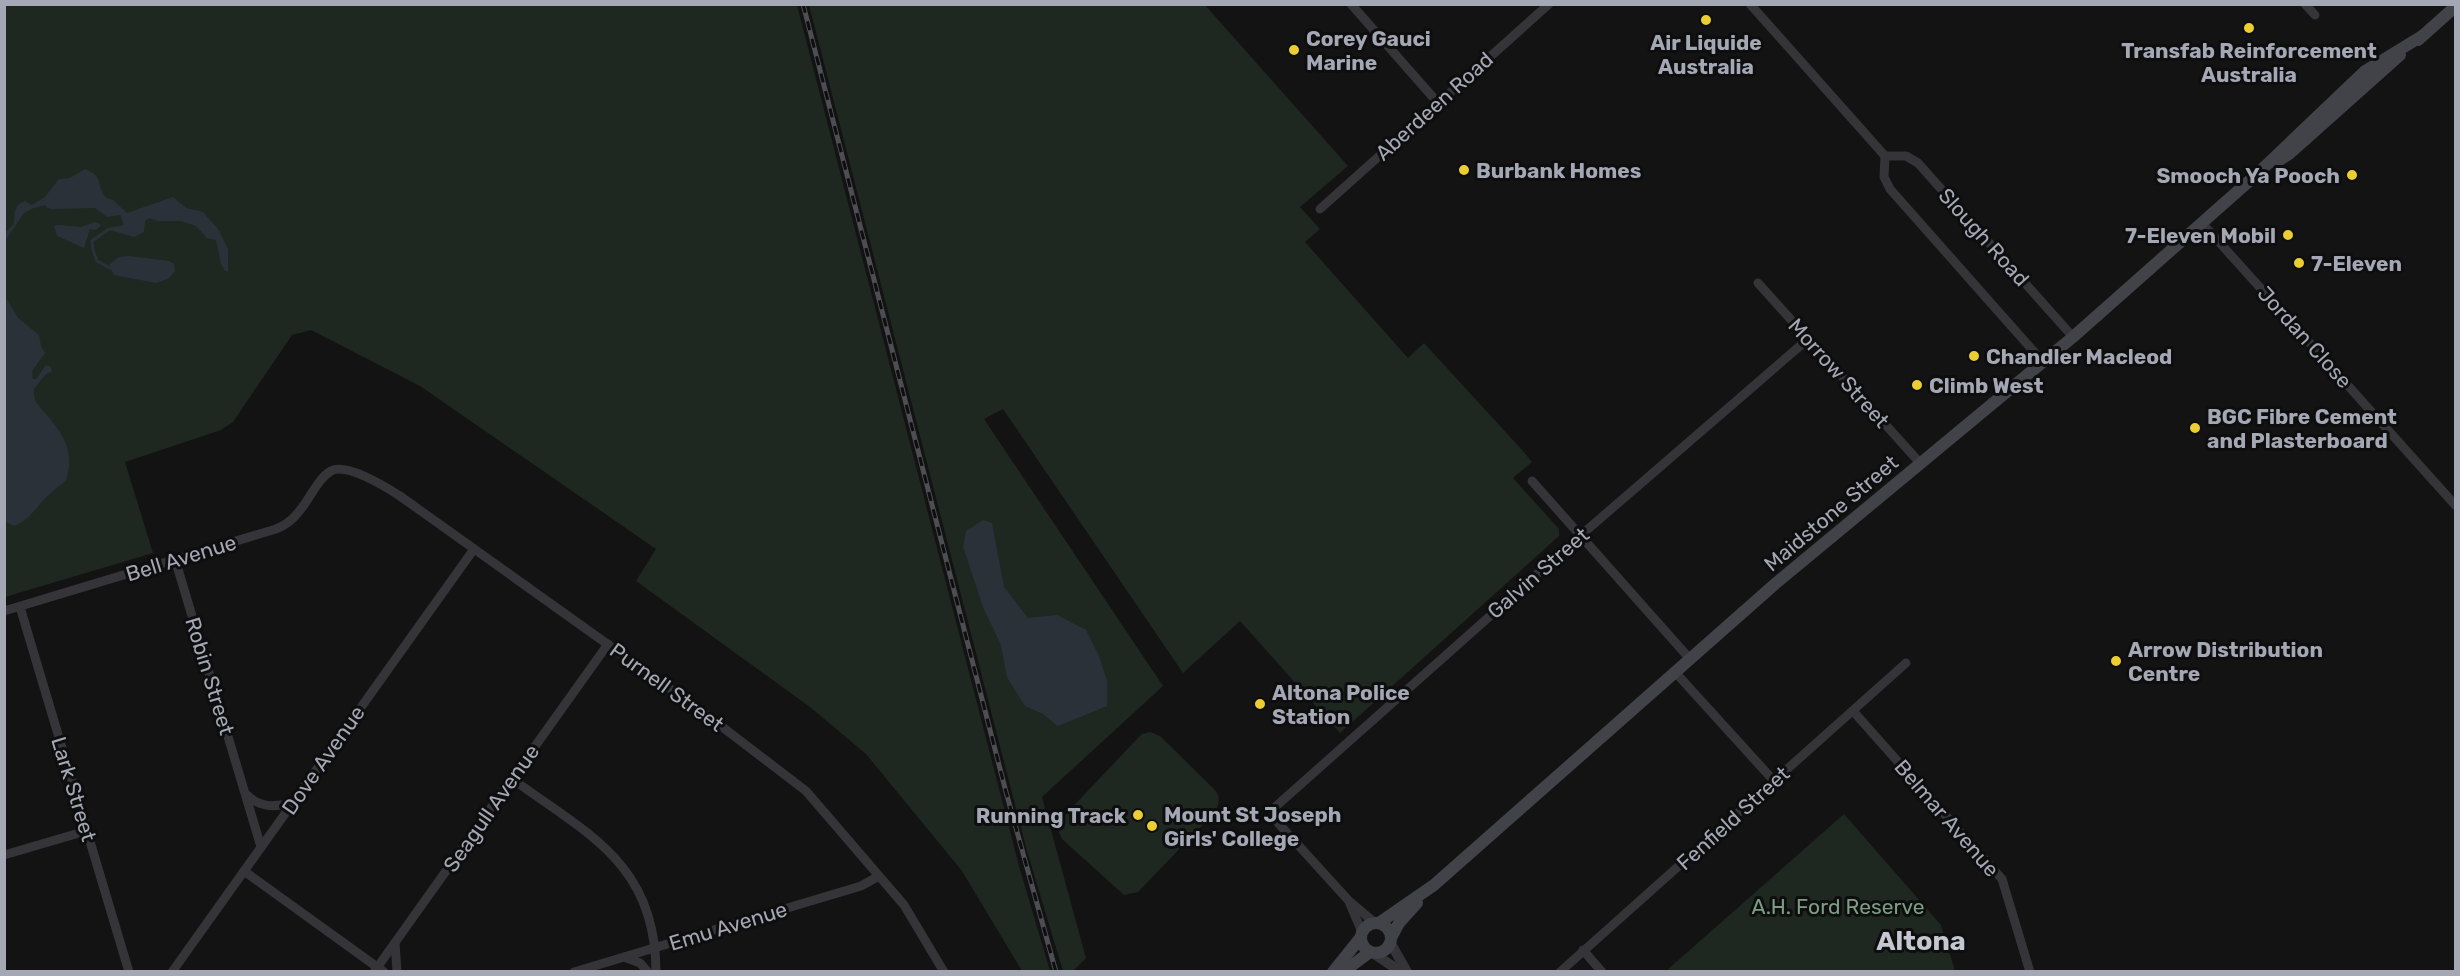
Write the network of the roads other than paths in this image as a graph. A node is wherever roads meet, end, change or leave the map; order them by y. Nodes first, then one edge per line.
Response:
1 (1351, 4) edge
2 (1549, 4) edge
3 (1750, 4) edge
4 (2306, 4) edge
5 (2456, 6) edge
6 (2314, 15) dead end
7 (1438, 103) junction
8 (1885, 156) junction
9 (1320, 209) dead end
10 (2202, 223) junction
11 (1758, 283) dead end
12 (2073, 337) junction
13 (1808, 339) junction
14 (2043, 362) junction
15 (1920, 464) junction
16 (334, 470) joint
17 (1532, 482) dead end
18 (2456, 506) edge
19 (1580, 536) junction
20 (474, 549) junction
21 (175, 559) junction
22 (20, 607) junction
23 (4, 611) edge
24 (608, 644) junction
25 (1690, 659) junction
26 (1906, 663) dead end
27 (1675, 672) junction
28 (1853, 711) junction
29 (511, 778) junction
30 (1774, 782) junction
31 (245, 793) junction
32 (292, 802) junction
33 (86, 831) junction
34 (261, 847) junction
35 (4, 855) edge
36 (244, 871) junction
37 (879, 876) junction
38 (1434, 885) junction
39 (1349, 901) junction
40 (1377, 923) junction
41 (1361, 935) junction
42 (1391, 940) junction
43 (394, 943) junction
44 (656, 948) junction
45 (1583, 950) junction
46 (1372, 952) junction
47 (624, 957) junction
48 (378, 970) edge
49 (129, 971) edge
50 (172, 972) edge
51 (397, 972) edge
52 (574, 972) edge
53 (648, 972) edge
54 (657, 972) edge
55 (944, 972) edge
56 (1333, 972) edge
57 (1343, 972) edge
58 (1401, 972) edge
59 (1407, 972) edge
60 (1560, 972) edge
61 (1602, 972) edge
62 (2030, 972) edge

1 - 7 street
2 - 7 street, Aberdeen Road
3 - 8 street
4 - 6 street
5 - 10 main road, Maidstone Street
7 - 9 street, Aberdeen Road
8 - 12 street, Slough Road
8 - 14 street, Slough Road
10 - 12 main road, Maidstone Street
10 - 18 street, Jordan Close
11 - 13 street, Morrow Street
12 - 14 main road, Maidstone Street
13 - 15 street, Morrow Street
13 - 19 street, Galvin Street
14 - 15 main road, Maidstone Street
15 - 25 main road, Maidstone Street
16 - 20 street, Purnell Street
16 - 21 street, Bell Avenue
17 - 19 street
19 - 25 street
19 - 39 street, Galvin Street
20 - 24 street, Purnell Street
20 - 32 street, Dove Avenue
21 - 22 street, Bell Avenue
21 - 31 street, Robin Street
22 - 23 street, Bell Avenue
22 - 33 street, Lark Street
24 - 29 street, Seagull Avenue
24 - 37 street, Purnell Street
25 - 27 main road, Maidstone Street
26 - 28 street, Fenfield Street
27 - 30 street
27 - 38 main road, Maidstone Street
28 - 30 street, Fenfield Street
28 - 62 street, Belmar Avenue
29 - 43 street, Seagull Avenue
29 - 44 street
30 - 45 street, Fenfield Street
31 - 32 street
31 - 34 street, Robin Street
32 - 34 street, Dove Avenue
33 - 35 street
33 - 49 street, Lark Street
34 - 36 street, Dove Avenue
36 - 48 street
36 - 50 street, Dove Avenue
37 - 44 street, Emu Avenue
37 - 55 street, Purnell Street
38 - 40 main road, Maidstone Street
38 - 42 main road, Maidstone Street
39 - 40 street
39 - 41 street
40 - 41 main road
40 - 42 main road
41 - 46 main road
41 - 56 main road
42 - 46 main road
42 - 59 street
43 - 48 street, Seagull Avenue
43 - 51 street
44 - 47 street, Emu Avenue
44 - 54 street
45 - 60 street, Fenfield Street
45 - 61 street
46 - 57 main road
46 - 58 street
47 - 52 street, Emu Avenue
47 - 53 street

